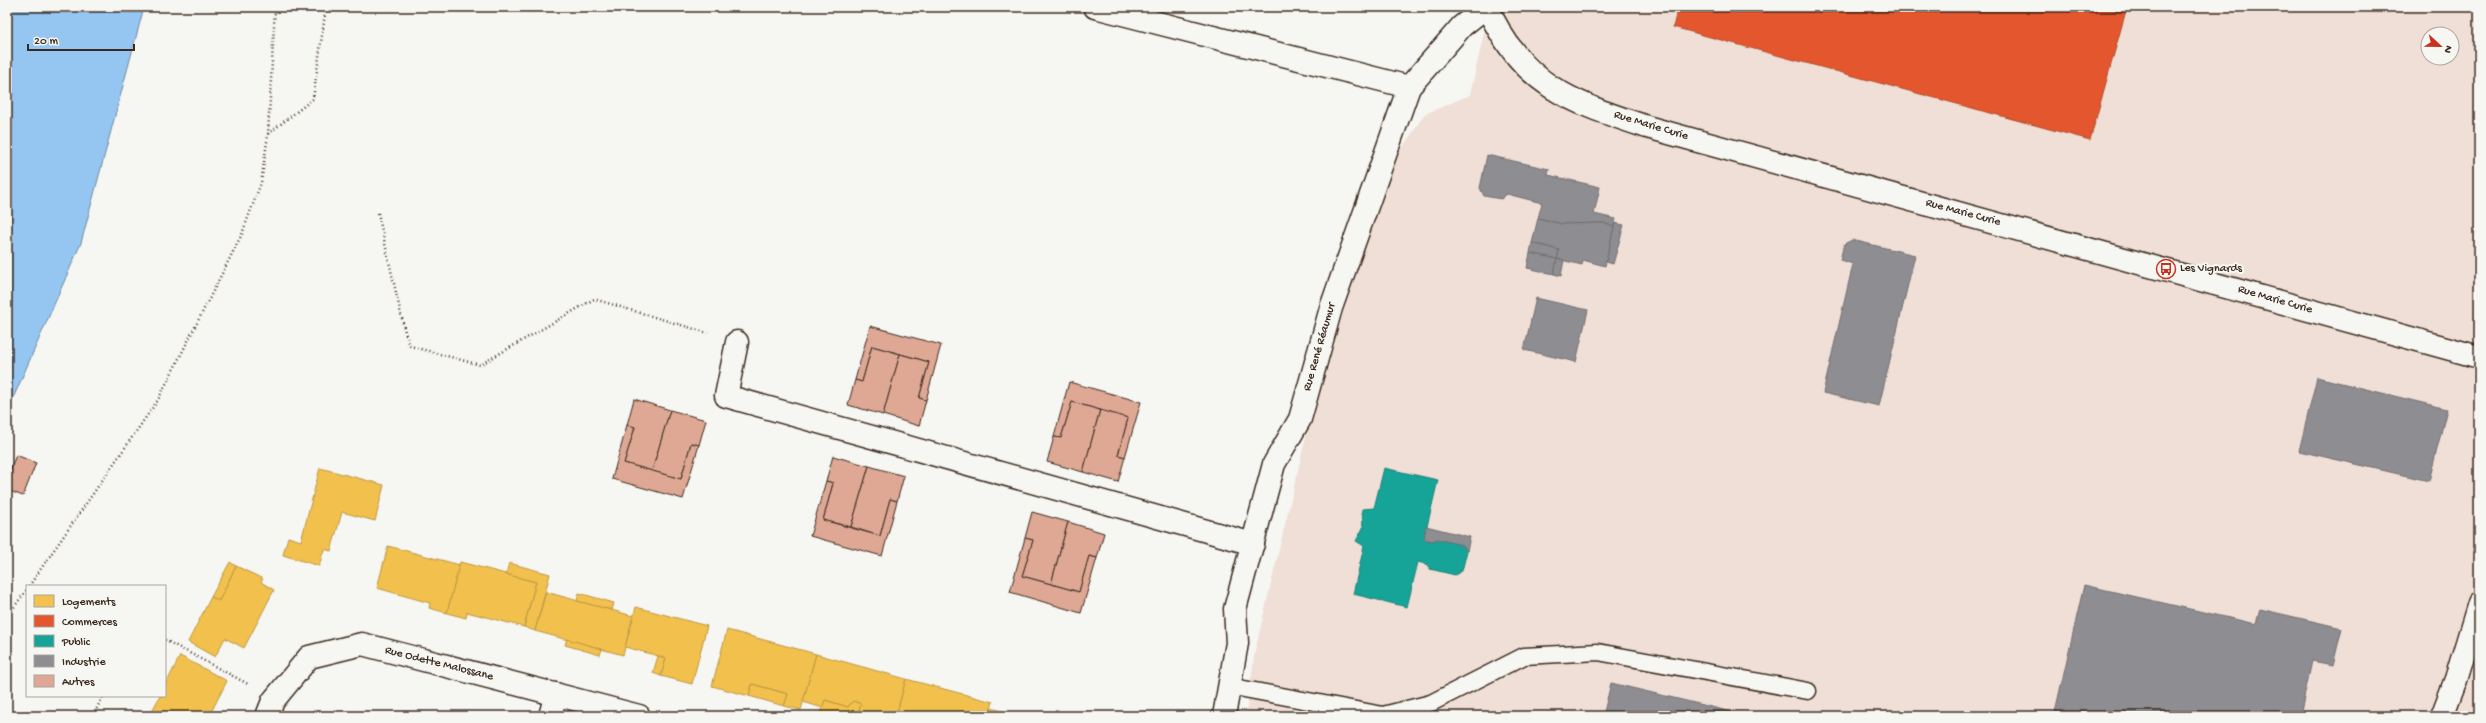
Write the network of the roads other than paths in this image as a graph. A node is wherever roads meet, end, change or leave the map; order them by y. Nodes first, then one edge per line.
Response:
1 (1095, 7) edge
2 (1486, 7) edge
3 (1409, 87) junction
4 (737, 342) road end
5 (2479, 357) edge
6 (1253, 544) junction
7 (2479, 603) edge
8 (1228, 686) junction
9 (1808, 691) dead end
10 (556, 694) junction
11 (270, 708) edge
12 (550, 716) edge
13 (639, 716) edge
14 (1224, 716) edge
15 (2442, 716) edge

1 - 3 street
2 - 3 street, Rue René Réaumur
2 - 5 street, Rue Marie Curie
3 - 6 street, Rue René Réaumur
4 - 6 street
6 - 8 street, Rue René Réaumur
7 - 15 street
8 - 9 lane
8 - 14 street, Rue René Réaumur
10 - 11 street, Rue Odette Malossane
10 - 12 street
10 - 13 street, Rue Odette Malossane

